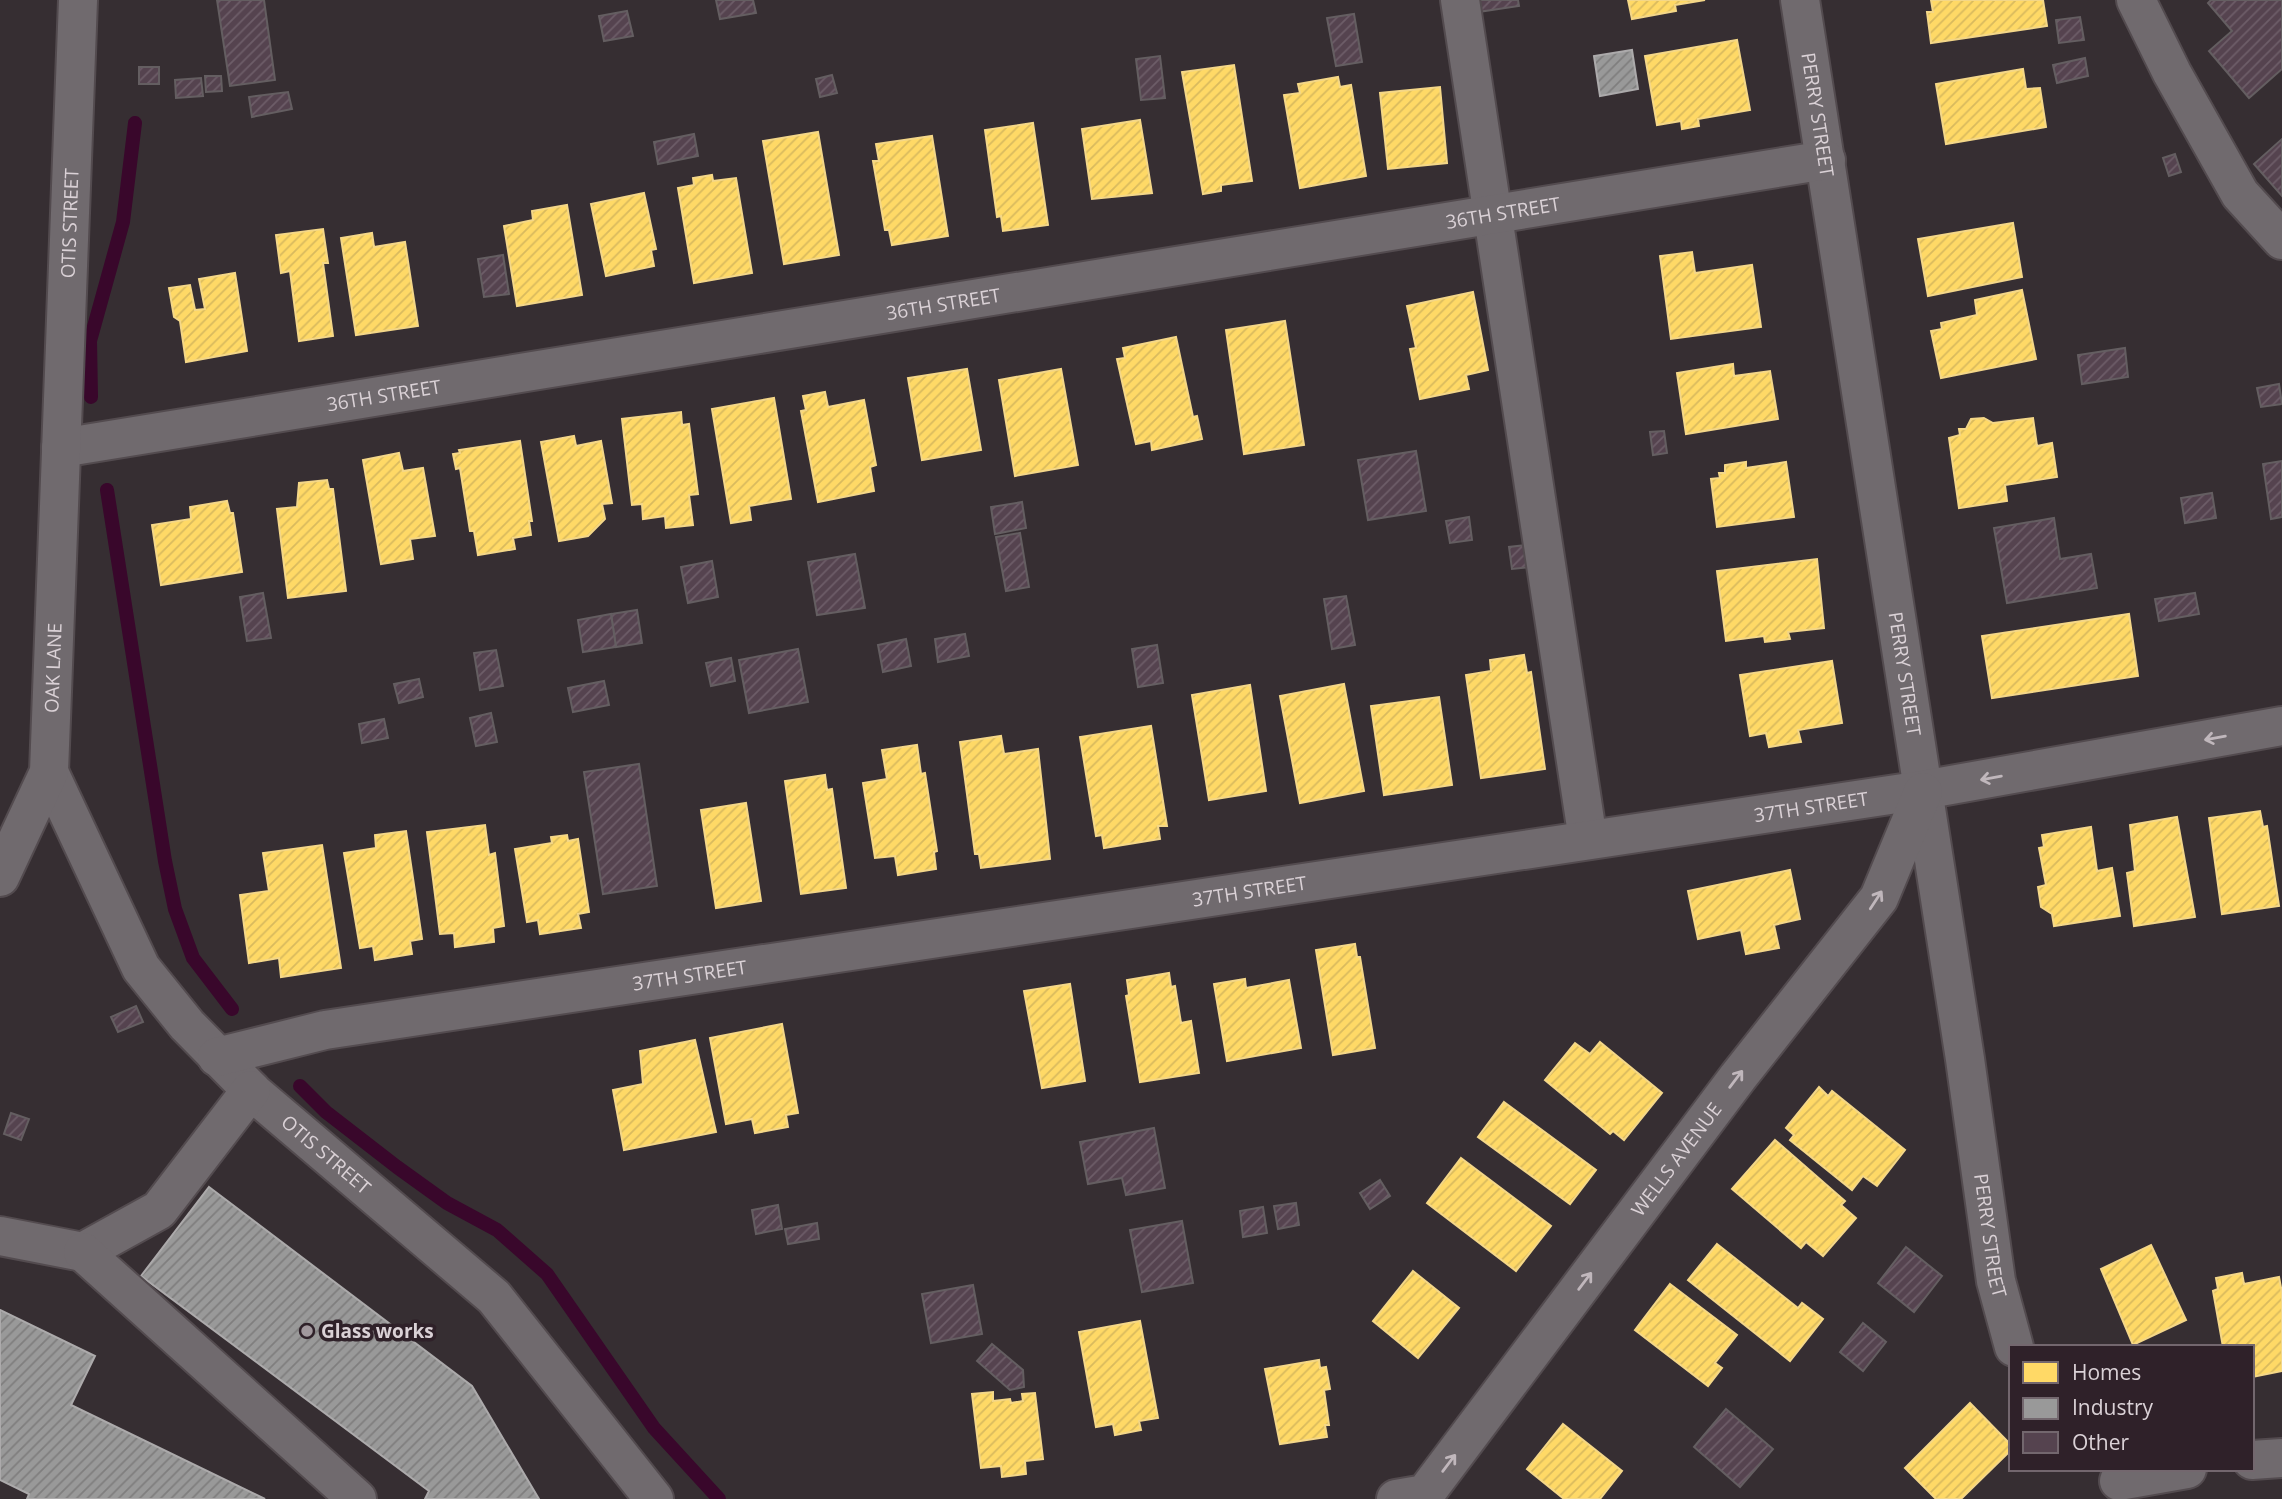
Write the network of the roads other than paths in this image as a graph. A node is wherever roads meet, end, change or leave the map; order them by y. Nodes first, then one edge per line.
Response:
1 (78, 0) edge
2 (1460, 0) edge
3 (1800, 0) edge
4 (2136, 0) edge
5 (1826, 160) junction
6 (1491, 214) junction
7 (2282, 240) edge
8 (61, 448) junction
9 (2282, 726) edge
10 (49, 772) junction
11 (1923, 790) junction
12 (1588, 840) junction
13 (0, 877) edge
14 (217, 1057) junction
15 (251, 1090) junction
16 (0, 1236) edge
17 (83, 1252) junction
18 (2013, 1345) edge
19 (2282, 1458) edge
20 (2254, 1460) edge
21 (2178, 1471) edge
22 (2120, 1483) edge
23 (357, 1499) edge
24 (654, 1499) edge
25 (1396, 1499) edge

1 - 8 street, OTIS STREET
2 - 6 street
3 - 5 street, PERRY STREET
4 - 7 street
5 - 6 street, 36TH STREET
5 - 11 street, PERRY STREET
6 - 8 street, 36TH STREET
6 - 12 street
8 - 10 street, OAK LANE
9 -> 11 street, 37TH STREET
10 - 13 street, OAK LANE
10 - 14 street, OTIS STREET
11 - 12 street, 37TH STREET
11 - 18 street, PERRY STREET
25 -> 11 street, WELLS AVENUE
12 - 14 street, 37TH STREET
14 - 15 street, OTIS STREET
15 - 17 street
15 - 24 street, OTIS STREET
16 - 17 street
17 - 23 street
19 - 20 street
21 - 22 street

